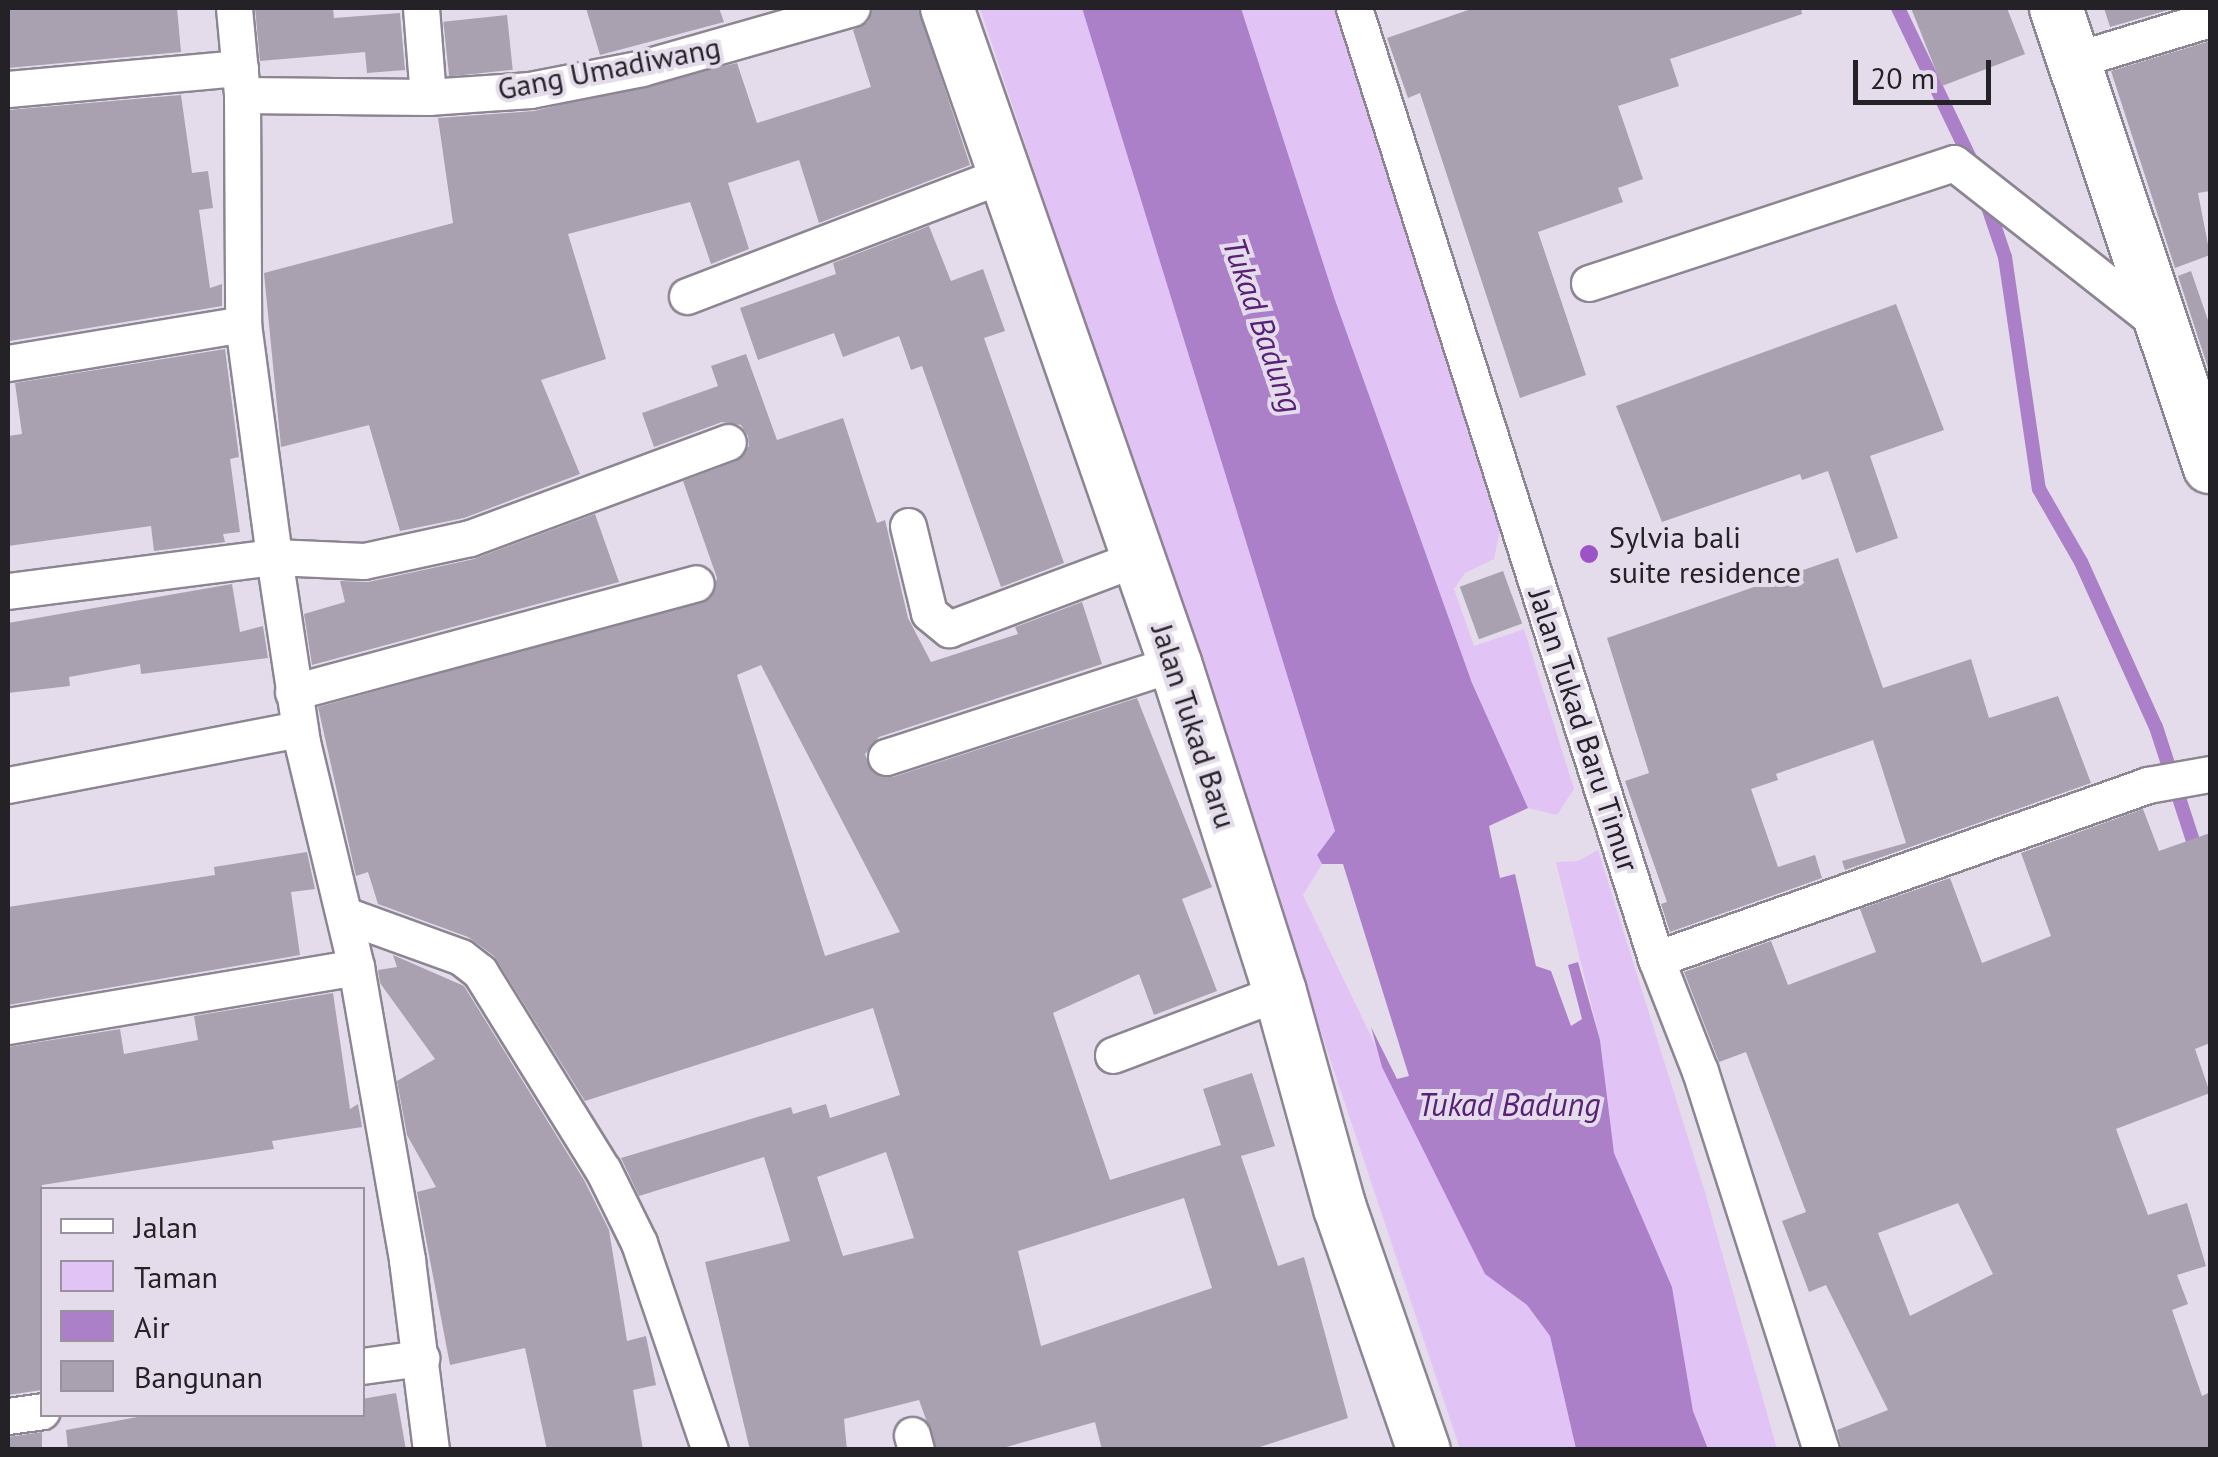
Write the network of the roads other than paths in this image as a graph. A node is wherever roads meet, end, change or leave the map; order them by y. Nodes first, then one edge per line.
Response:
1 (234, 8) edge
2 (421, 8) edge
3 (852, 8) edge
4 (947, 8) edge
5 (1354, 8) edge
6 (2056, 8) edge
7 (2210, 19) edge
8 (2075, 60) junction
9 (241, 82) junction
10 (8, 89) edge
11 (428, 97) junction
12 (1002, 175) junction
13 (1589, 282) dead end
14 (687, 296) dead end
15 (243, 324) junction
16 (2164, 327) junction
17 (8, 363) edge
18 (728, 442) dead end
19 (2210, 467) edge
20 (908, 526) dead end
21 (274, 557) junction
22 (1138, 558) junction
23 (696, 582) dead end
24 (8, 591) edge
25 (1175, 662) junction
26 (293, 692) junction
27 (300, 729) junction
28 (886, 757) dead end
29 (2210, 774) edge
30 (8, 786) edge
31 (344, 915) junction
32 (1656, 959) junction
33 (356, 967) junction
34 (1280, 992) junction
35 (8, 1026) edge
36 (1114, 1055) dead end
37 (421, 1358) junction
38 (365, 1366) edge
39 (40, 1411) edge
40 (8, 1416) edge
41 (431, 1450) edge
42 (710, 1450) edge
43 (1424, 1450) edge
44 (1821, 1450) edge

1 - 9 street
2 - 11 street
3 - 11 street, Gang Umadiwang
4 - 12 street, Jalan Tukad Baru
5 - 32 street, Jalan Tukad Baru Timur
6 - 8 street
7 - 8 street
8 - 16 street
9 - 10 street, Gang Umadiwang
9 - 11 street, Gang Umadiwang
9 - 15 street
12 - 14 street
12 - 22 street, Jalan Tukad Baru
13 - 16 street
15 - 17 street
15 - 21 street
16 - 19 street
18 - 21 street
20 - 22 street
21 - 24 street
21 - 26 street
22 - 25 street, Jalan Tukad Baru
23 - 26 street
25 - 28 street
25 - 34 street, Jalan Tukad Baru
26 - 27 street
27 - 30 street
27 - 31 street
29 - 32 street
31 - 33 street
31 - 42 street
32 - 44 street, Jalan Tukad Baru Timur
33 - 35 street
33 - 37 street
34 - 36 street
34 - 43 street, Jalan Tukad Baru
37 - 38 street
37 - 41 street
39 - 40 street

